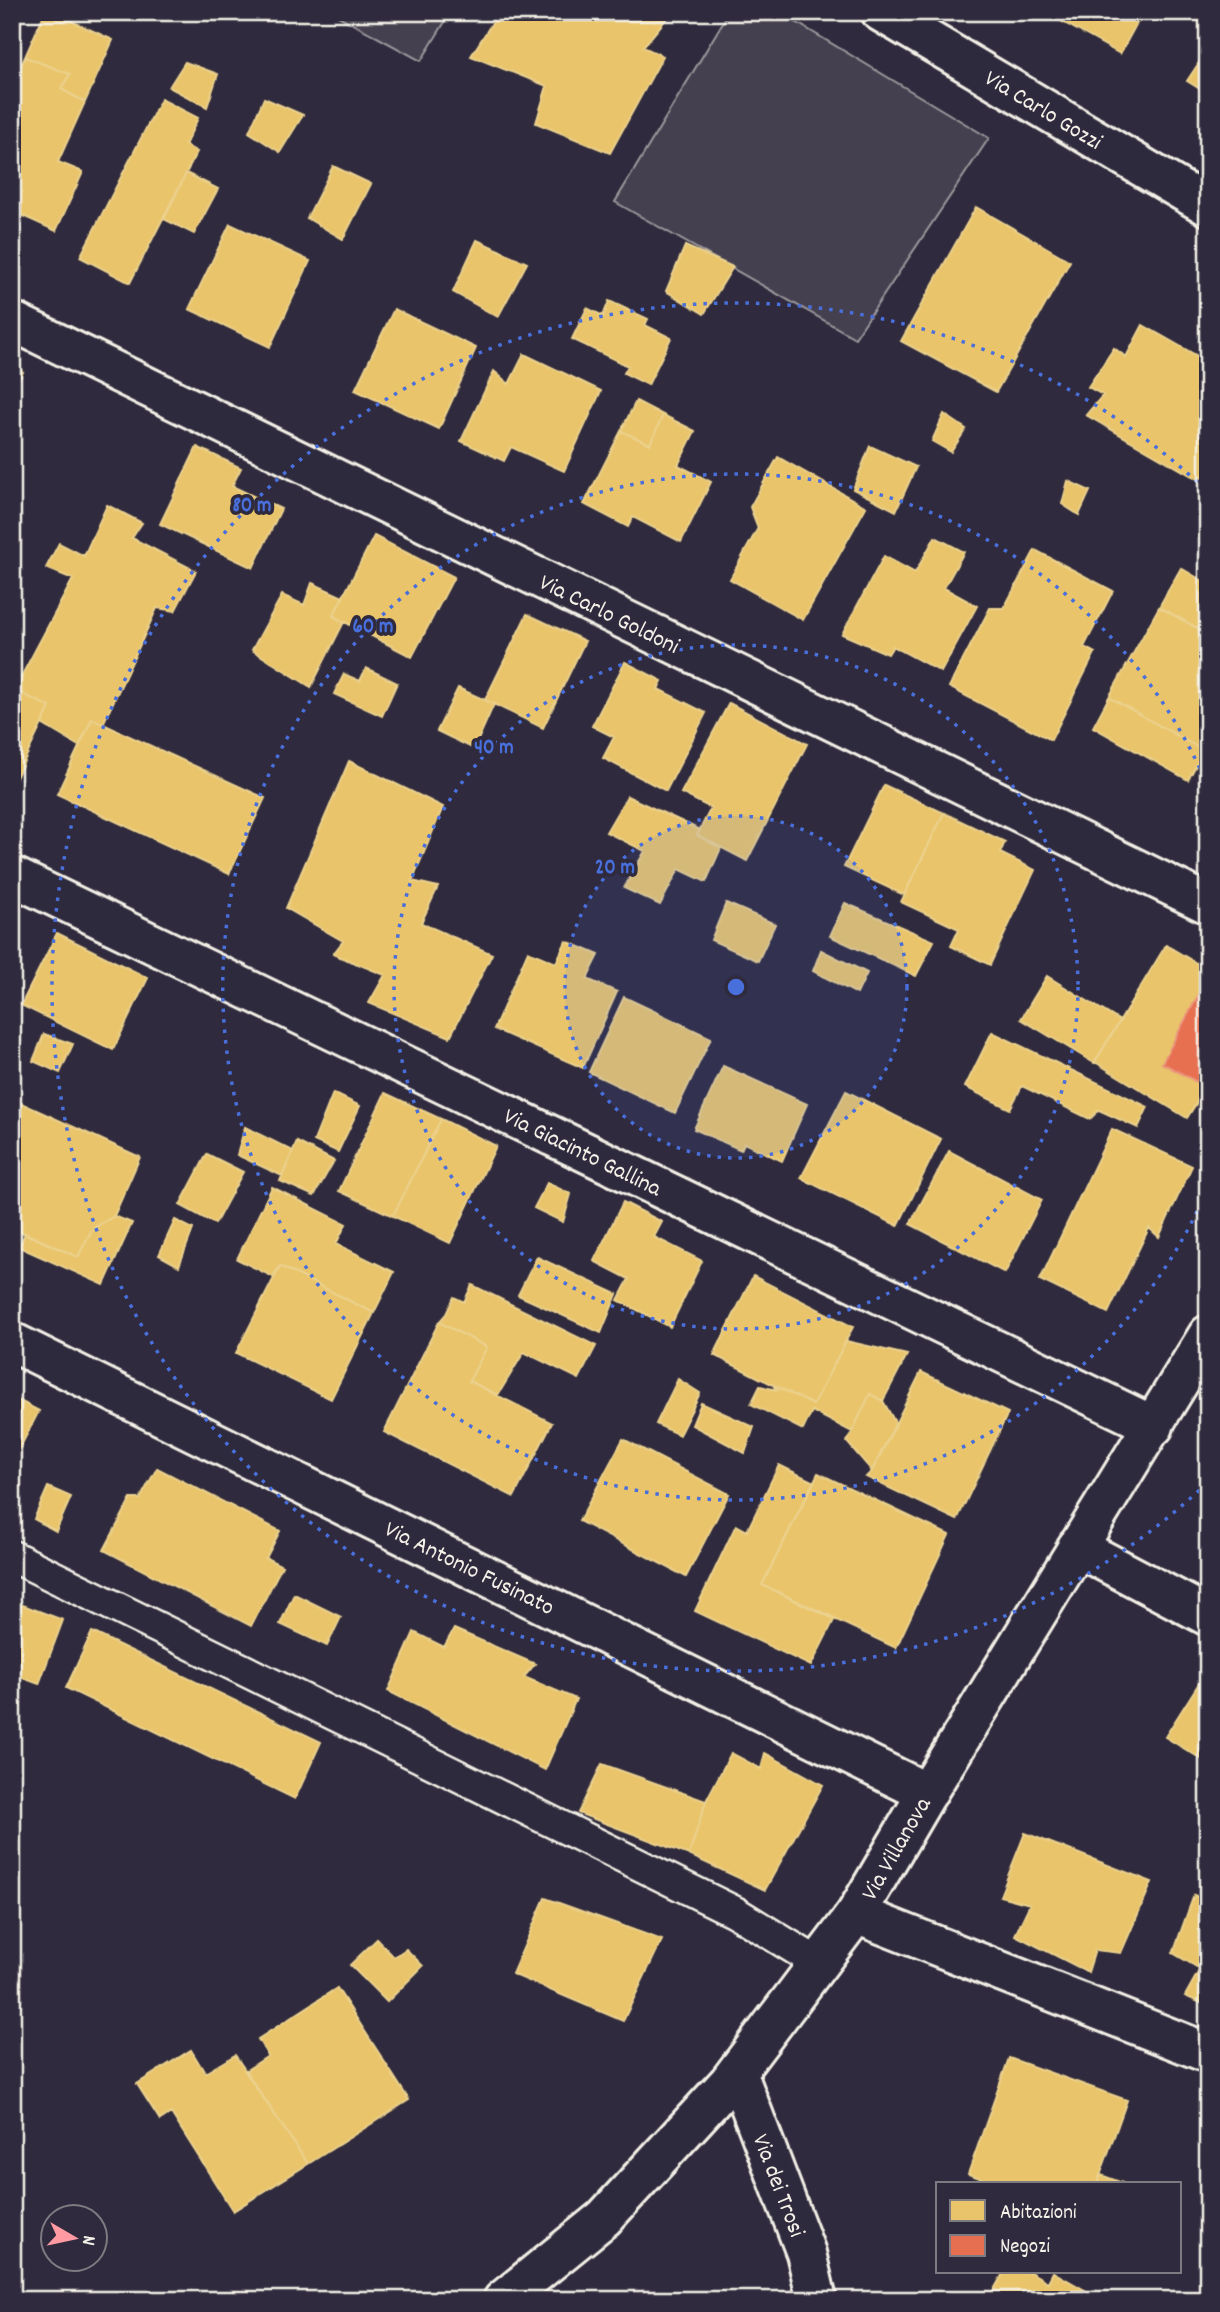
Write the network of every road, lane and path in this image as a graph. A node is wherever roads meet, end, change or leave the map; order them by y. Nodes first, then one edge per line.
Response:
1 (881, 12) edge
2 (1208, 206) edge
3 (12, 321) edge
4 (12, 876) edge
5 (1208, 904) edge
6 (1208, 1335) edge
7 (12, 1342) edge
8 (1154, 1426) junction
9 (1077, 1547) junction
10 (12, 1556) edge
11 (1208, 1616) edge
12 (927, 1793) junction
13 (856, 1914) junction
14 (818, 1963) junction
15 (1208, 2053) edge
16 (737, 2072) junction
17 (503, 2300) edge
18 (817, 2300) edge

1 - 2 street, Via Carlo Gozzi
3 - 5 street, Via Carlo Goldoni
4 - 8 street, Via Giacinto Gallina
6 - 8 street, Via Villanova
7 - 12 street, Via Antonio Fusinato
8 - 9 street, Via Villanova
9 - 11 street
9 - 12 street, Via Villanova
10 - 14 lane
12 - 13 street, Via Villanova
13 - 14 street, Via Villanova
13 - 15 street
14 - 16 street, Via Villanova
16 - 17 street, Via Villanova
16 - 18 street, Via dei Trosi

